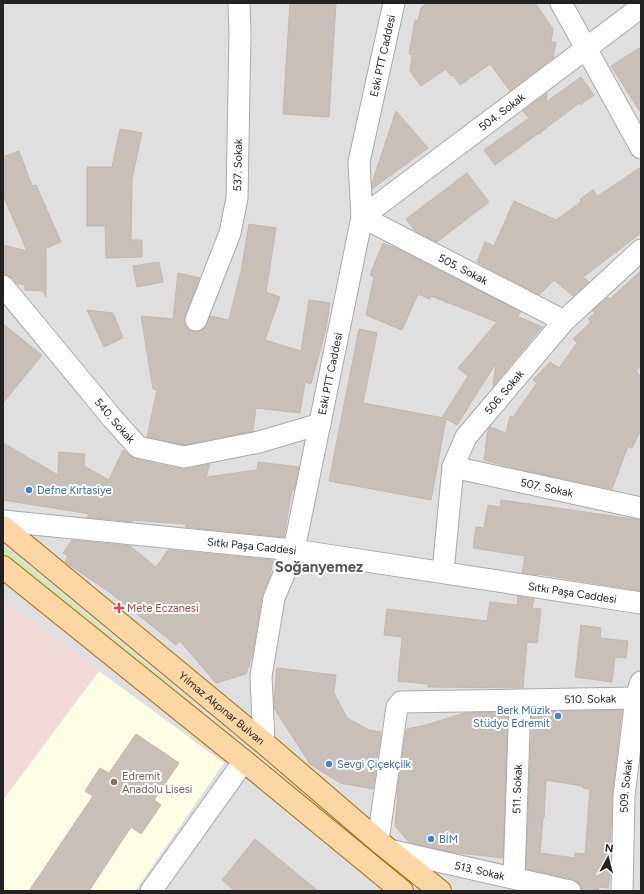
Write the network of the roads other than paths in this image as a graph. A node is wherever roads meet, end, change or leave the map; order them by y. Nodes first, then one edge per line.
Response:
1 (239, 3) edge
2 (394, 3) edge
3 (561, 3) edge
4 (641, 7) edge
5 (586, 48) junction
6 (641, 148) edge
7 (362, 217) junction
8 (641, 250) edge
9 (3, 286) edge
10 (196, 320) dead end
11 (564, 321) junction
12 (320, 424) junction
13 (452, 466) junction
14 (641, 508) edge
15 (3, 521) edge
16 (3, 527) edge
17 (294, 550) junction
18 (3, 567) edge
19 (443, 572) junction
20 (641, 602) edge
21 (639, 690) edge
22 (520, 700) junction
23 (264, 743) junction
24 (244, 761) junction
25 (384, 846) junction
26 (514, 878) junction
27 (151, 891) edge
28 (402, 891) edge
29 (440, 891) edge
30 (570, 891) edge
31 (622, 891) edge

1 - 10 street, 537. Sokak
2 - 7 street, Eski PTT Caddesi
3 - 5 street
4 - 5 street, 504. Sokak
5 - 6 street
5 - 7 street, 504. Sokak
7 - 11 street, 505. Sokak
7 - 12 street, Eski PTT Caddesi
8 - 11 street, 506. Sokak
9 - 12 street, 540. Sokak
11 - 13 street, 506. Sokak
12 - 17 street, Eski PTT Caddesi
13 - 14 street, 507. Sokak
13 - 19 street, 506. Sokak
15 - 17 street, Sıtkı Paşa Caddesi
16 - 23 main road, Yılmaz Akpınar Bulvarı
17 - 19 street, Sıtkı Paşa Caddesi
17 - 23 street, Eski PTT Caddesi
18 - 24 main road
19 - 20 street, Sıtkı Paşa Caddesi
21 - 22 street, 510. Sokak
21 - 31 street, 509. Sokak
22 - 25 street, 510. Sokak
22 - 26 street, 511. Sokak
23 - 25 main road, Yılmaz Akpınar Bulvarı
24 - 27 street
24 - 28 main road
25 - 26 street, 513. Sokak
25 - 29 main road, Yılmaz Akpınar Bulvarı
26 - 30 street, 513. Sokak

